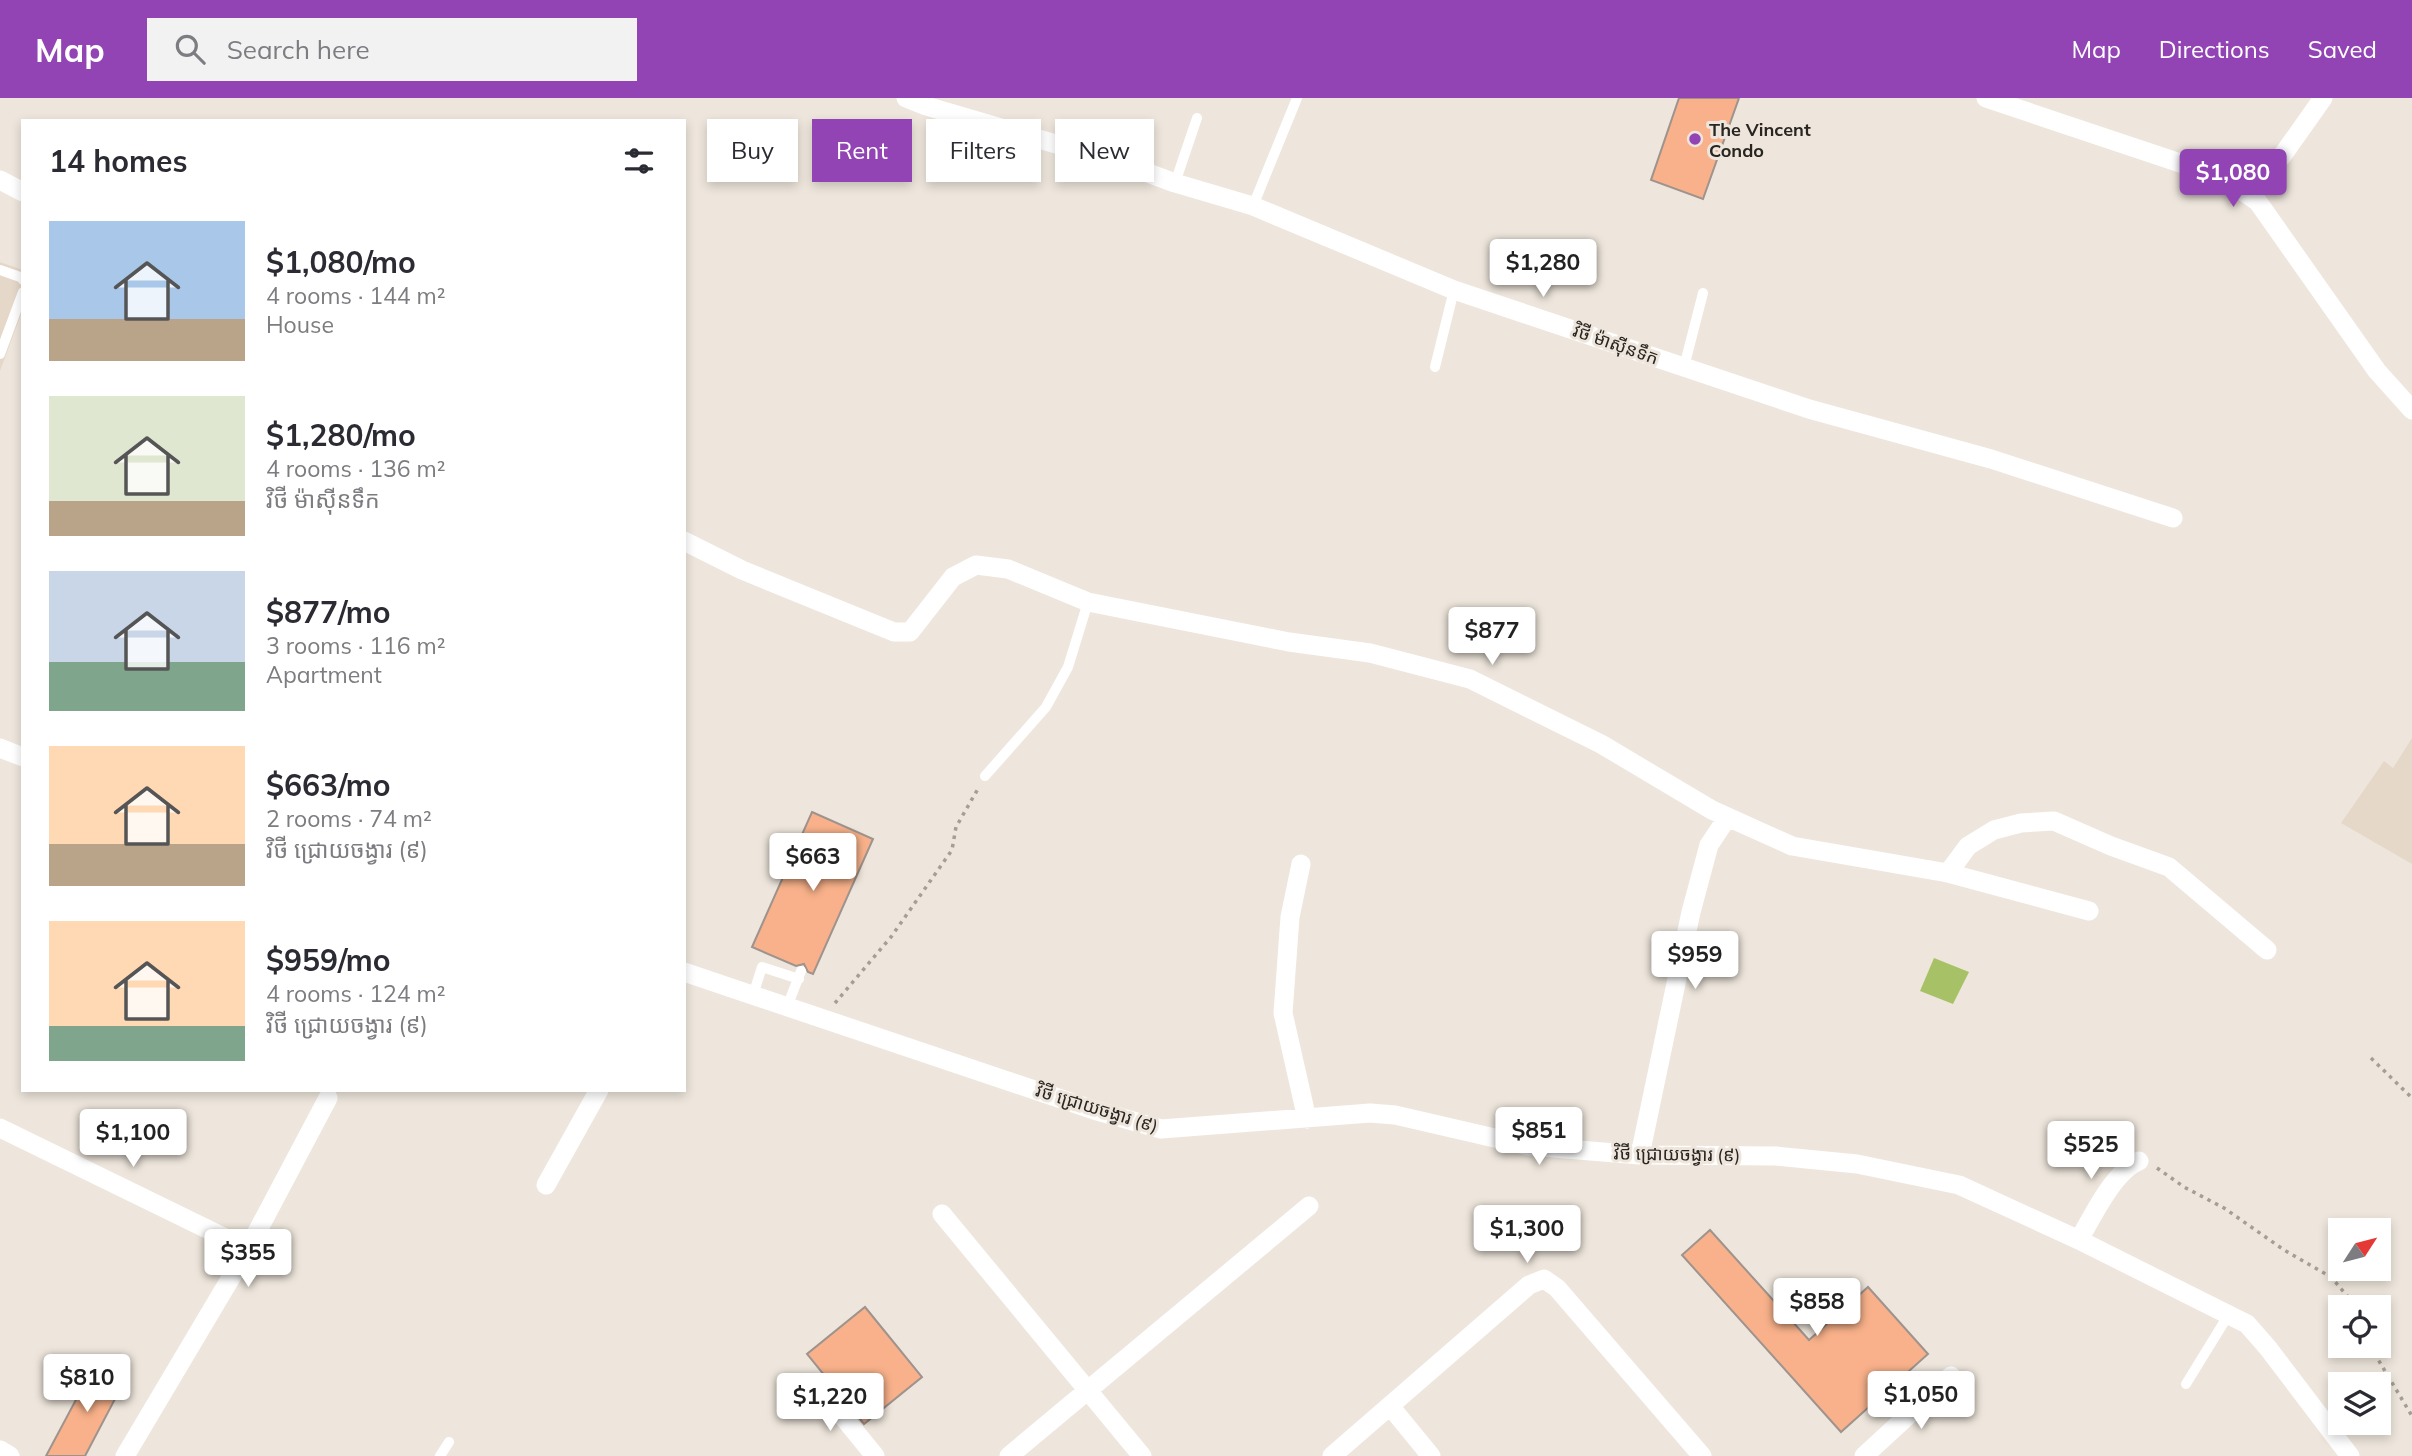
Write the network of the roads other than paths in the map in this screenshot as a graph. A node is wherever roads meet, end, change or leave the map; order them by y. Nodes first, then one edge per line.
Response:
1 (906, 98) edge
2 (1297, 98) edge
3 (1986, 98) edge
4 (2323, 98) edge
5 (1197, 118) dead end
6 (0, 180) edge
7 (1175, 183) junction
8 (2236, 187) junction
9 (21, 191) edge
10 (1253, 206) junction
11 (0, 270) edge
12 (21, 277) edge
13 (1454, 290) junction
14 (1703, 293) dead end
15 (21, 296) edge
16 (4, 332) edge
17 (0, 354) edge
18 (1435, 367) dead end
19 (1684, 367) junction
20 (2412, 410) edge
21 (2173, 518) dead end
22 (686, 542) edge
23 (1088, 602) junction
24 (0, 748) edge
25 (21, 756) edge
26 (985, 776) road end
27 (1727, 818) junction
28 (1301, 864) dead end
29 (1948, 873) junction
30 (2089, 911) dead end
31 (2267, 950) dead end
32 (686, 973) edge
33 (753, 995) junction
34 (787, 1007) junction
35 (597, 1092) edge
36 (328, 1098) dead end
37 (1307, 1119) junction
38 (0, 1128) edge
39 (1640, 1155) junction
40 (2139, 1161) road end
41 (546, 1185) dead end
42 (1309, 1206) dead end
43 (942, 1214) dead end
44 (2079, 1240) junction
45 (248, 1249) junction
46 (2229, 1314) junction
47 (1951, 1376) dead end
48 (2186, 1384) dead end
49 (817, 1385) dead end
50 (1088, 1391) junction
51 (1390, 1406) junction
52 (449, 1442) dead end
53 (0, 1450) edge
54 (10, 1456) edge
55 (125, 1456) edge
56 (440, 1456) edge
57 (875, 1456) edge
58 (1009, 1456) edge
59 (1142, 1456) edge
60 (1332, 1456) edge
61 (1431, 1456) edge
62 (1702, 1456) edge
63 (1864, 1456) edge
64 (2350, 1456) edge

1 - 7 street, វិថី ម៉ាស៊ីនទឹក
2 - 10 lane
3 - 8 street
4 - 8 street
5 - 7 lane
6 - 9 street
7 - 10 street, វិថី ម៉ាស៊ីនទឹក
8 - 20 street
10 - 13 street, វិថី ម៉ាស៊ីនទឹក
11 - 12 lane
13 - 18 lane
13 - 19 street, វិថី ម៉ាស៊ីនទឹក
14 - 19 lane
15 - 16 lane
16 - 17 lane
19 - 21 street, វិថី ម៉ាស៊ីនទឹក
22 - 23 street
23 - 26 lane
23 - 27 street
24 - 25 street
27 - 29 street
27 - 39 street
28 - 37 street
29 - 30 street
29 - 31 street
32 - 33 street, វិថី ជ្រោយចង្វារ (៩)
33 - 34 street, វិថី ជ្រោយចង្វារ (៩)
33 - 34 lane
34 - 37 street, វិថី ជ្រោយចង្វារ (៩)
35 - 41 street
36 - 45 street
37 - 39 street, វិថី ជ្រោយចង្វារ (៩)
38 - 45 street
39 - 44 street, វិថី ជ្រោយចង្វារ (៩)
40 - 44 street
42 - 50 street
43 - 50 street
44 - 46 street, វិថី ជ្រោយចង្វារ (៩)
45 - 55 street
46 - 48 lane
46 - 64 street, វិថី ជ្រោយចង្វារ (៩)
47 - 63 street
49 - 57 street
50 - 58 street
50 - 59 street
51 - 60 street
51 - 61 street
51 - 62 street
52 - 56 lane
53 - 54 street

